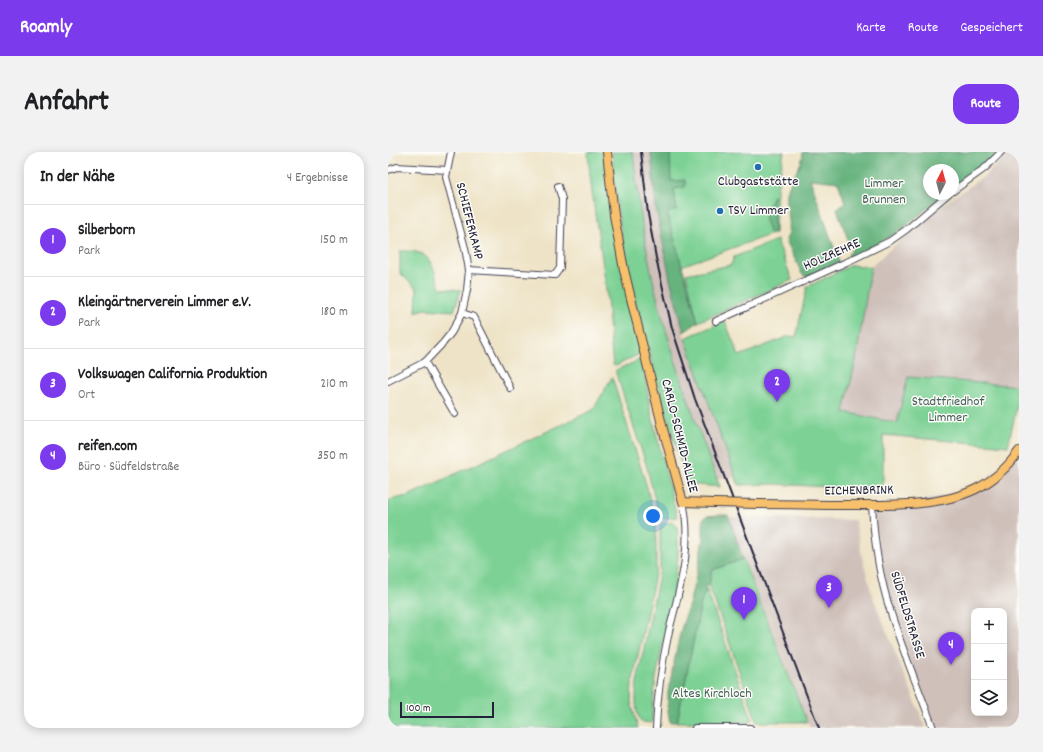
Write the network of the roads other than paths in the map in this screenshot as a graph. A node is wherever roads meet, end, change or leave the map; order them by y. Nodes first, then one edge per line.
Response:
1 (451, 152) edge
2 (607, 152) edge
3 (1001, 152) edge
4 (388, 170) edge
5 (447, 170) junction
6 (558, 186) dead end
7 (959, 187) edge
8 (941, 200) edge
9 (468, 270) junction
10 (462, 313) junction
11 (716, 321) dead end
12 (424, 362) junction
13 (388, 381) edge
14 (510, 388) dead end
15 (455, 414) dead end
16 (1019, 451) edge
17 (683, 502) junction
18 (872, 505) junction
19 (656, 728) edge
20 (695, 728) edge
21 (749, 728) edge
22 (933, 728) edge

1 - 5 street, SCHIEFERKAMP
2 - 17 main road, CARLO-SCHMID-ALLEE
3 - 7 street
4 - 5 street
5 - 9 street, SCHIEFERKAMP
6 - 9 street
8 - 11 street, HOLZREHRE
9 - 10 street, SCHIEFERKAMP
10 - 12 street, SCHIEFERKAMP
10 - 14 street
12 - 13 street, SCHIEFERKAMP
12 - 15 street
16 - 18 main road, EICHENBRINK
17 - 18 main road, EICHENBRINK, bridge
17 - 19 street, CARLO-SCHMID-ALLEE
18 - 22 street, SÜDFELDSTRASSE
20 - 21 street

